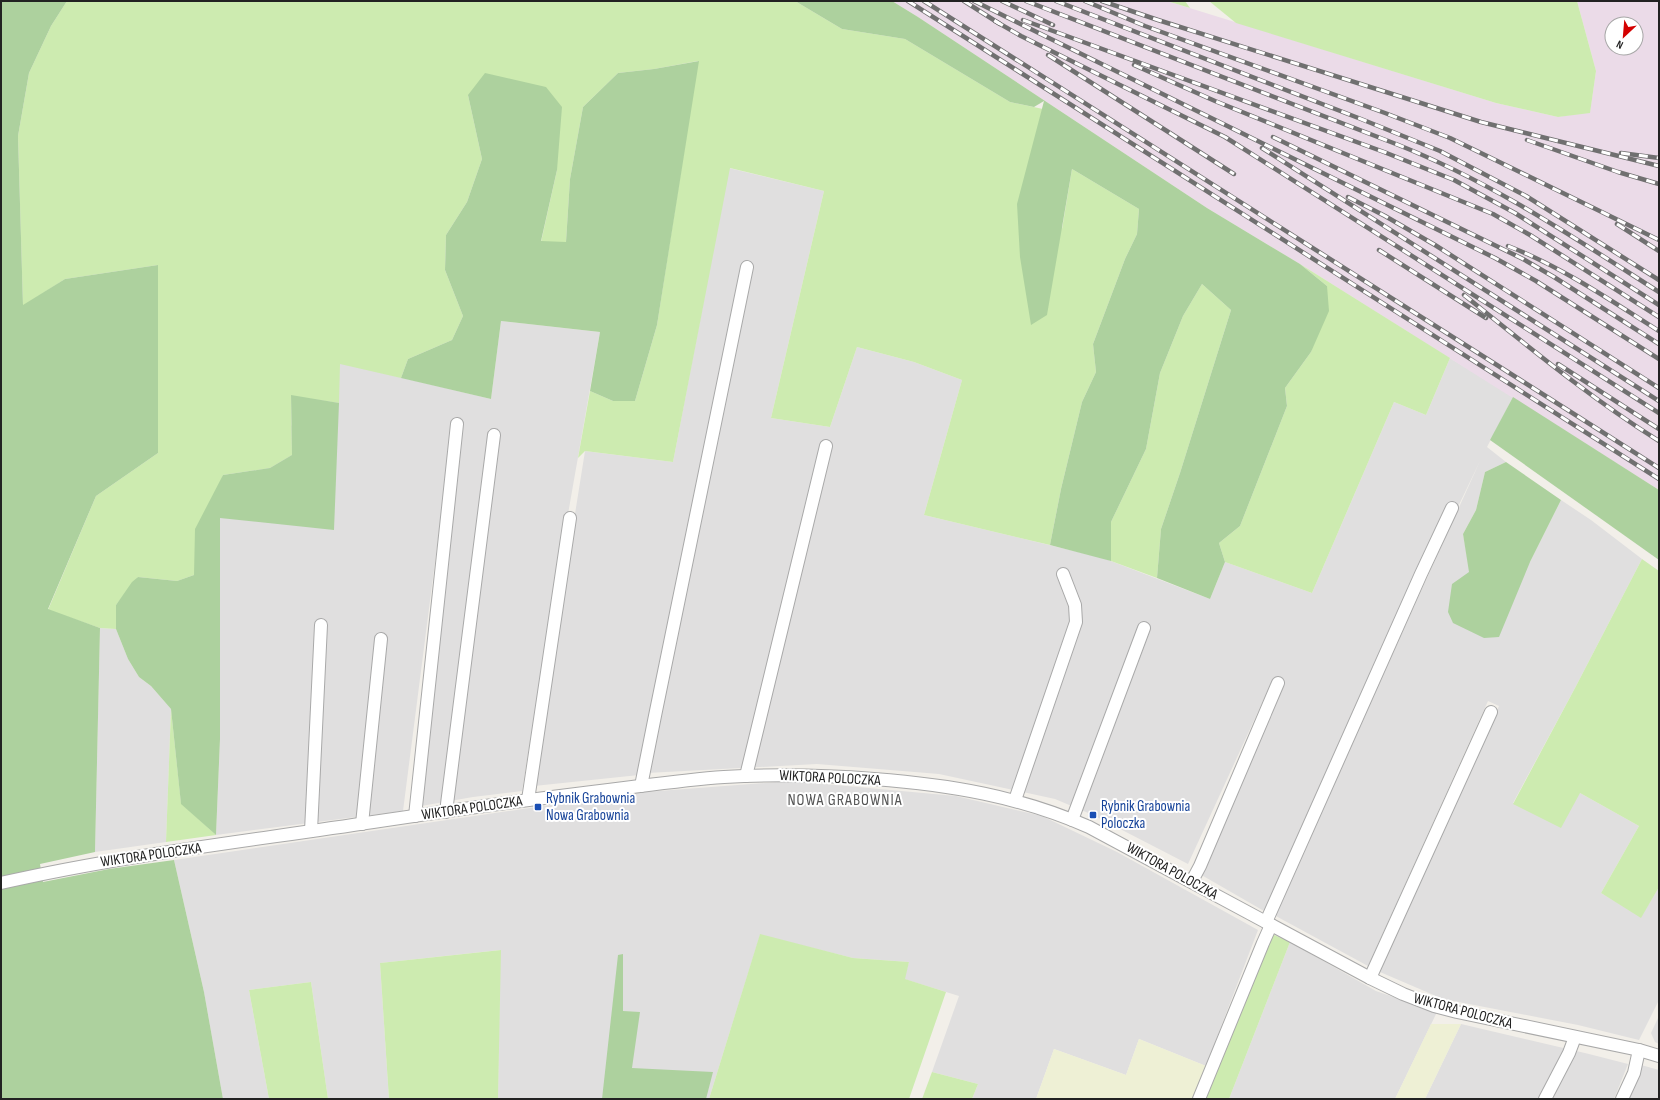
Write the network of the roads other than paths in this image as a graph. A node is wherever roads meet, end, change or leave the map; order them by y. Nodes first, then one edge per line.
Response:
1 (748, 268) dead end
2 (457, 424) dead end
3 (494, 435) dead end
4 (826, 446) dead end
5 (1452, 508) dead end
6 (570, 518) dead end
7 (1063, 574) dead end
8 (321, 625) dead end
9 (1144, 628) dead end
10 (381, 639) dead end
11 (1278, 683) dead end
12 (1491, 712) dead end
13 (746, 776) junction
14 (640, 786) junction
15 (528, 800) junction
16 (1015, 800) junction
17 (446, 812) junction
18 (416, 816) junction
19 (1072, 820) junction
20 (362, 824) junction
21 (312, 831) junction
22 (1192, 881) junction
23 (1, 883) edge
24 (1269, 924) junction
25 (1370, 978) junction
26 (1575, 1037) junction
27 (1638, 1050) junction
28 (1659, 1056) edge
29 (1199, 1099) edge
30 (1545, 1099) edge
31 (1622, 1099) edge

1 - 14 street
2 - 18 street
3 - 17 street
4 - 13 street
5 - 24 street
6 - 15 street
7 - 16 street
8 - 21 street
9 - 19 street
10 - 20 street
11 - 22 street
12 - 25 street
13 - 14 street, WIKTORA POLOCZKA
13 - 16 street, WIKTORA POLOCZKA
14 - 15 street, WIKTORA POLOCZKA
15 - 17 street, WIKTORA POLOCZKA
16 - 19 street, WIKTORA POLOCZKA
17 - 18 street, WIKTORA POLOCZKA
18 - 20 street, WIKTORA POLOCZKA
19 - 22 street, WIKTORA POLOCZKA
20 - 21 street, WIKTORA POLOCZKA
21 - 23 street, WIKTORA POLOCZKA
22 - 24 street, WIKTORA POLOCZKA
24 - 25 street, WIKTORA POLOCZKA
24 - 29 street
25 - 26 street, WIKTORA POLOCZKA
26 - 27 street, WIKTORA POLOCZKA
26 - 30 street
27 - 28 street, WIKTORA POLOCZKA
27 - 31 street

